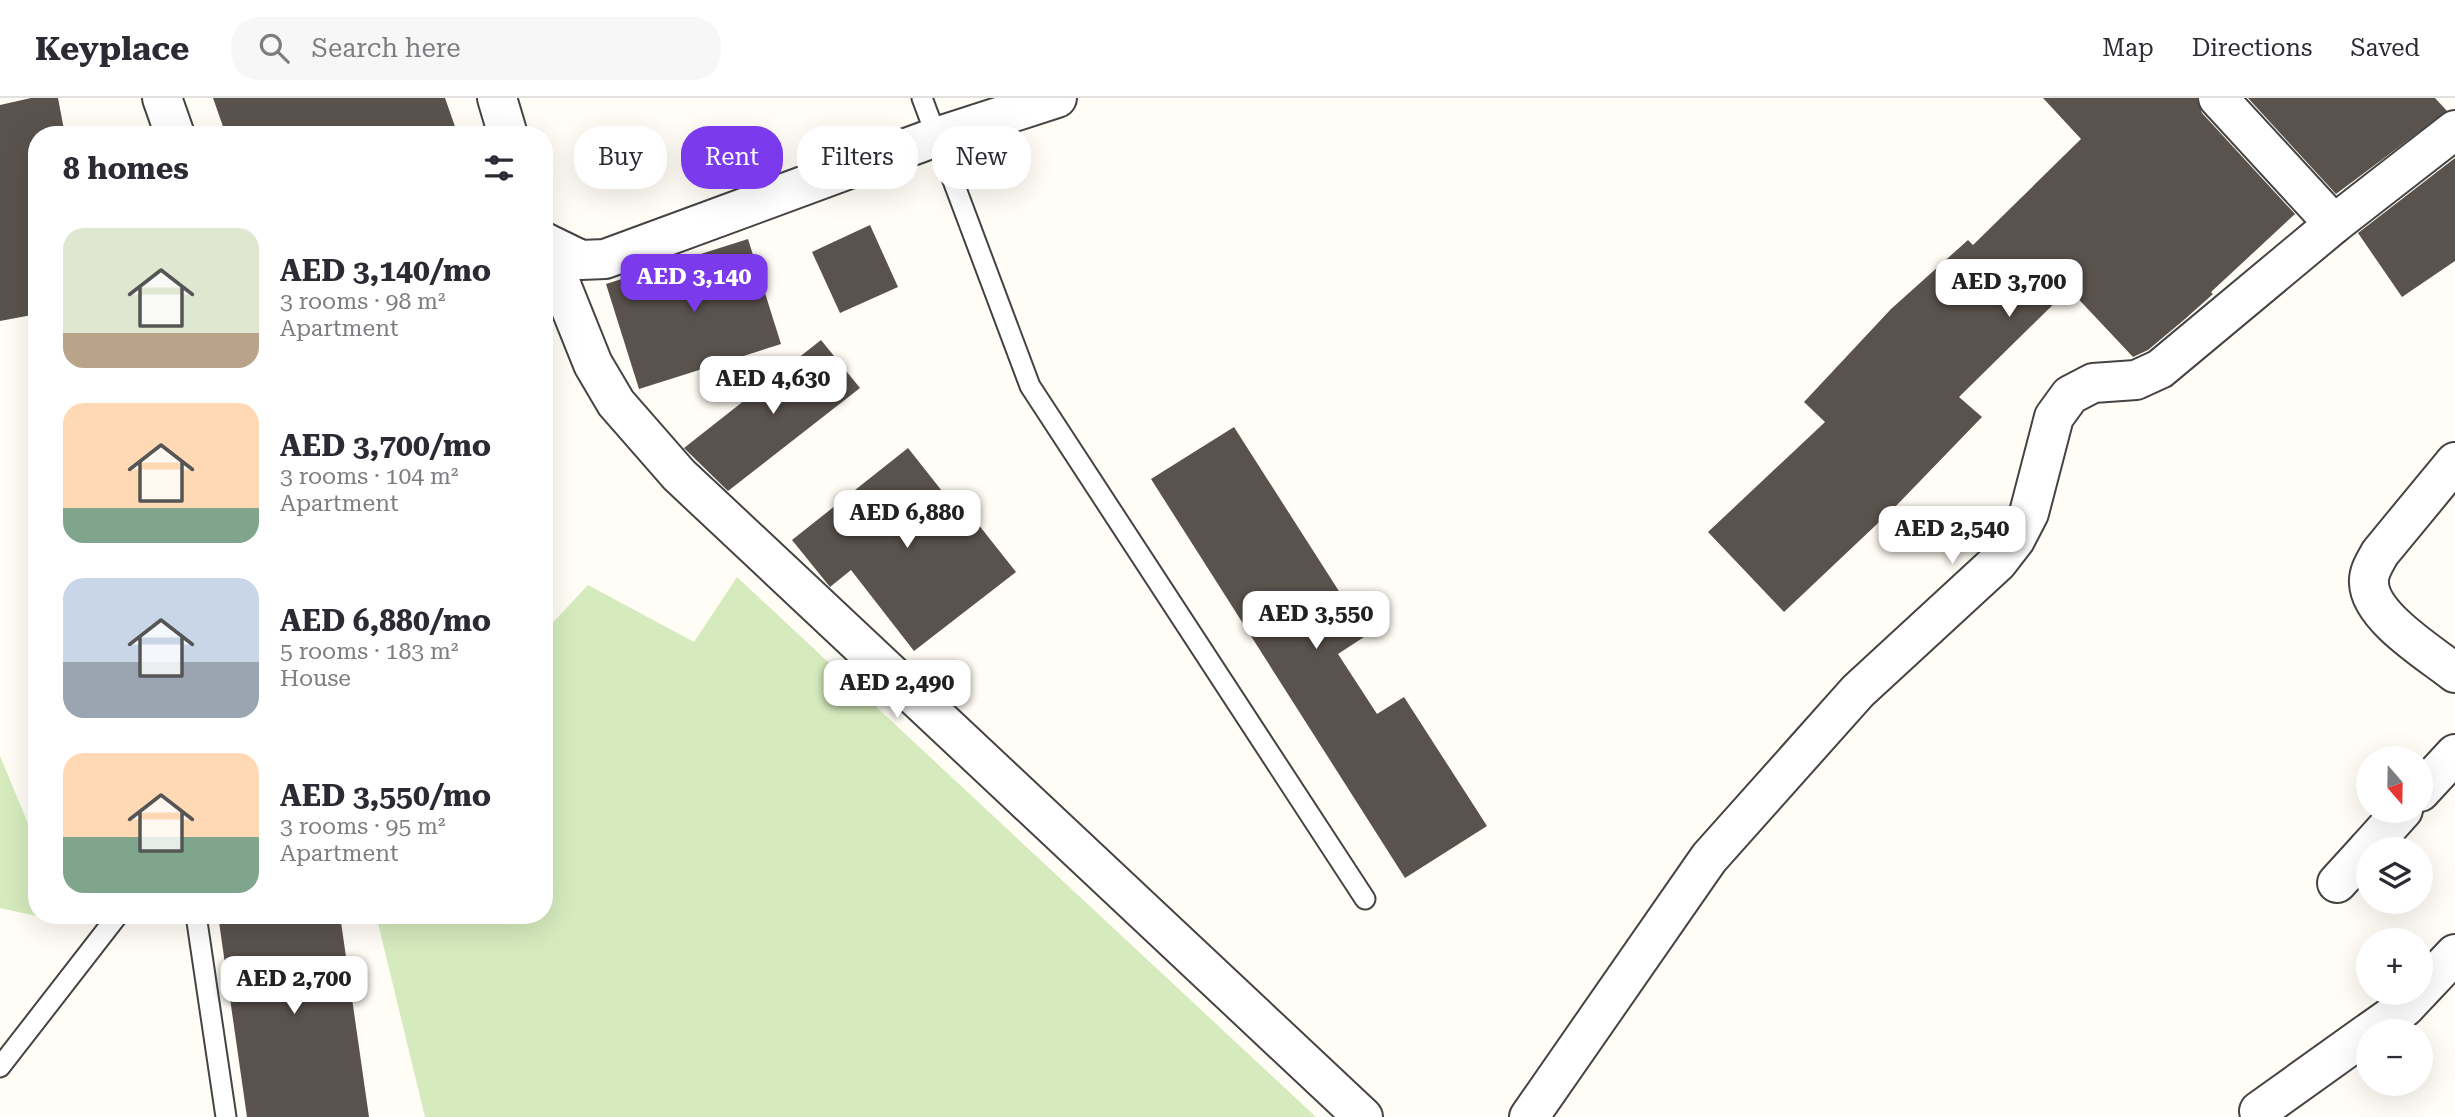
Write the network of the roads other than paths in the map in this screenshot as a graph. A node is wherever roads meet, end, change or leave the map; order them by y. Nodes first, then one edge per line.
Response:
1 (162, 98) edge
2 (497, 98) edge
3 (922, 98) edge
4 (1057, 98) edge
5 (2218, 98) edge
6 (172, 126) edge
7 (505, 126) edge
8 (932, 126) edge
9 (970, 126) edge
10 (2455, 130) edge
11 (932, 138) edge
12 (956, 189) edge
13 (2334, 224) junction
14 (553, 246) edge
15 (553, 264) edge
16 (2455, 462) edge
17 (2455, 673) edge
18 (2455, 754) edge
19 (2433, 778) edge
20 (2391, 823) edge
21 (2379, 837) edge
22 (2356, 862) edge
23 (2337, 883) dead end
24 (1365, 899) dead end
25 (111, 924) edge
26 (197, 924) edge
27 (2455, 954) edge
28 (2433, 977) edge
29 (2406, 1005) edge
30 (2388, 1019) edge
31 (2356, 1042) edge
32 (0, 1067) edge
33 (1556, 1100) edge
34 (2259, 1111) dead end
35 (226, 1117) edge
36 (1363, 1117) edge
37 (1529, 1117) edge

1 - 6 street
2 - 7 street
3 - 8 lane
4 - 9 street
5 - 13 street
10 - 13 street
11 - 14 street
12 - 24 lane
13 - 33 street
15 - 36 street
16 - 17 street
18 - 19 street
20 - 21 street
22 - 23 street
25 - 32 lane
26 - 35 lane
27 - 28 street
29 - 30 street
31 - 34 street
33 - 37 street

